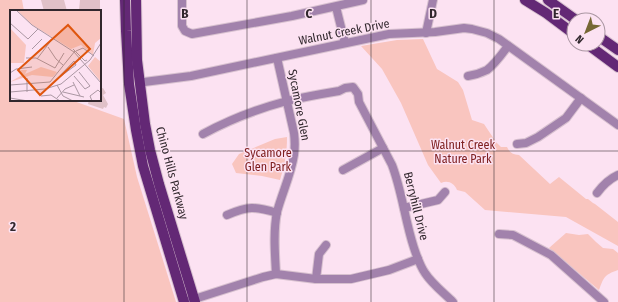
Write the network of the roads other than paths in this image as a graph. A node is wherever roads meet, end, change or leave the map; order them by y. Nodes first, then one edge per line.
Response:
1 (125, 0) edge
2 (136, 0) edge
3 (182, 0) edge
4 (363, 0) edge
5 (433, 0) edge
6 (525, 0) edge
7 (548, 0) edge
8 (336, 6) junction
9 (566, 13) edge
10 (566, 28) edge
11 (426, 33) junction
12 (606, 42) edge
13 (346, 43) junction
14 (508, 46) junction
15 (618, 50) edge
16 (597, 52) edge
17 (277, 58) junction
18 (618, 68) edge
19 (468, 76) dead end
20 (144, 82) dead end
21 (581, 98) junction
22 (287, 101) junction
23 (618, 125) edge
24 (203, 134) dead end
25 (517, 144) dead end
26 (384, 148) junction
27 (343, 170) dead end
28 (618, 175) edge
29 (445, 192) dead end
30 (597, 193) dead end
31 (404, 208) junction
32 (277, 213) junction
33 (227, 215) dead end
34 (499, 234) dead end
35 (326, 245) dead end
36 (418, 259) junction
37 (276, 274) junction
38 (316, 279) junction
39 (190, 301) edge
40 (453, 302) edge
41 (604, 302) edge

1 - 39 main road, Chino Hills Parkway
2 - 39 main road, Chino Hills Parkway
3 - 8 street
4 - 8 street
5 - 11 street
6 - 10 main road
7 - 9 main road
8 - 13 street
11 - 13 street, Walnut Creek Drive
11 - 14 street, Walnut Creek Drive
12 - 15 main road
13 - 17 street, Walnut Creek Drive
14 - 19 street
14 - 21 street, Walnut Creek Drive
16 - 18 main road
17 - 20 street, Walnut Creek Drive
17 - 22 street, Sycamore Glen
21 - 23 street, Walnut Creek Drive
21 - 25 street
22 - 24 street
22 - 26 street, Berryhill Drive
22 - 32 street, Sycamore Glen
26 - 27 street
26 - 31 street, Berryhill Drive
28 - 30 street
29 - 31 street
31 - 36 street, Berryhill Drive
32 - 33 street
32 - 37 street, Sycamore Glen
34 - 41 street
35 - 38 street
36 - 38 street
36 - 40 street, Berryhill Drive
37 - 38 street
37 - 39 street

